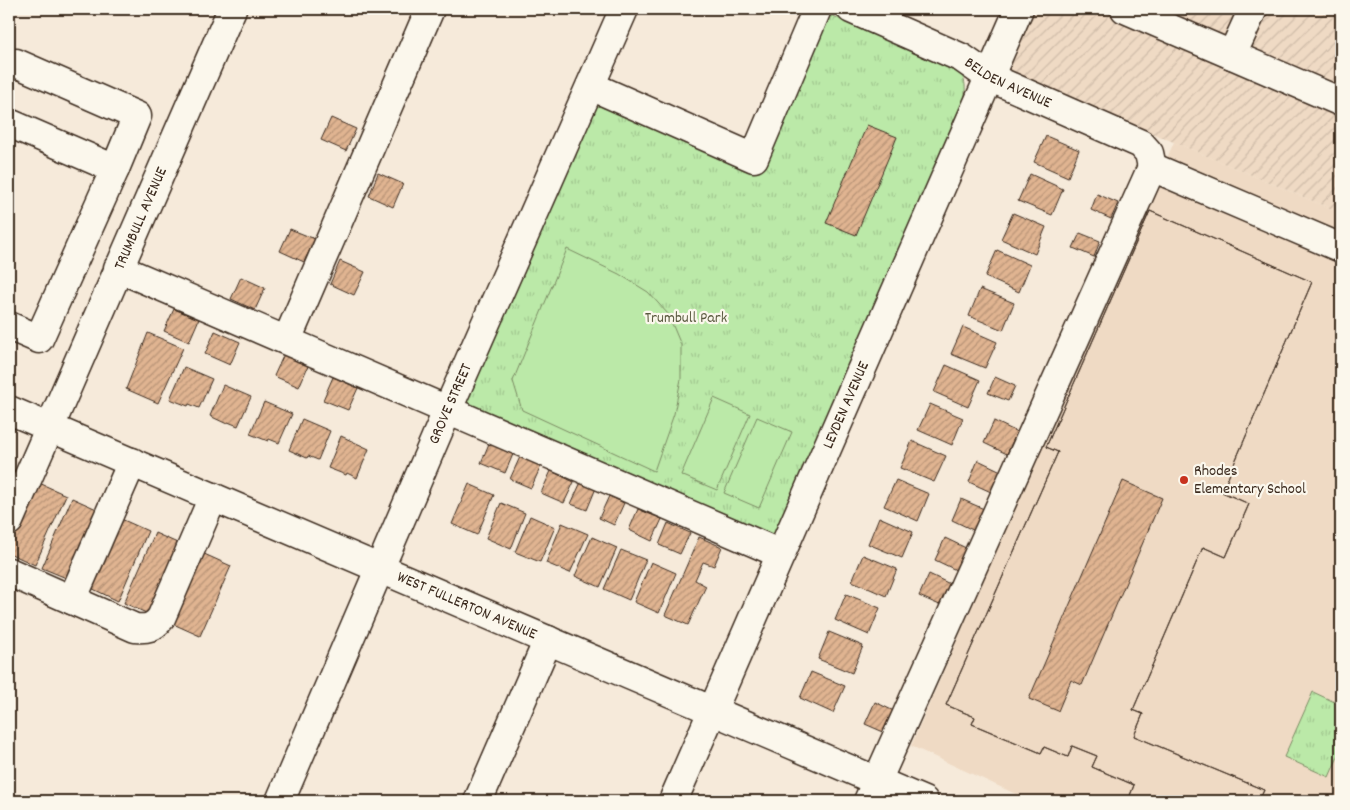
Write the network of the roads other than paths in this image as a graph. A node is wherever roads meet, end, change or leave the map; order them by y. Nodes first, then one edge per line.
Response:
1 (232, 9) edge
2 (430, 9) edge
3 (624, 9) edge
4 (817, 9) edge
5 (851, 9) edge
6 (1019, 9) edge
7 (1125, 9) edge
8 (1253, 9) edge
9 (1232, 55) junction
10 (16, 63) dead end
11 (989, 77) junction
12 (591, 86) junction
13 (1341, 102) edge
14 (9, 123) edge
15 (1152, 167) junction
16 (115, 169) junction
17 (1341, 248) edge
18 (118, 268) junction
19 (9, 326) edge
20 (287, 340) junction
21 (9, 410) edge
22 (448, 410) junction
23 (49, 426) junction
24 (132, 462) junction
25 (213, 497) junction
26 (9, 521) edge
27 (782, 554) junction
28 (381, 569) junction
29 (9, 572) edge
30 (72, 600) junction
31 (548, 640) junction
32 (713, 711) junction
33 (872, 791) edge
34 (280, 801) edge
35 (478, 801) edge
36 (673, 801) edge
37 (924, 801) edge

1 - 18 street, TRUMBULL AVENUE
2 - 20 street
3 - 12 street, GROVE STREET
4 - 12 street
5 - 11 street, BELDEN AVENUE
6 - 11 street, LEYDEN AVENUE
7 - 9 street
8 - 9 street
9 - 13 street
10 - 16 street
11 - 15 street, BELDEN AVENUE
11 - 27 street, LEYDEN AVENUE
12 - 22 street, GROVE STREET
14 - 16 street
15 - 17 street
15 - 33 street
16 - 19 street
18 - 20 street
18 - 23 street, TRUMBULL AVENUE
20 - 22 street
21 - 23 street, WEST FULLERTON AVENUE
22 - 27 street
22 - 28 street, GROVE STREET
23 - 24 street, WEST FULLERTON AVENUE
23 - 26 street, TRUMBULL AVENUE
24 - 25 street, WEST FULLERTON AVENUE
24 - 30 street
25 - 28 street, WEST FULLERTON AVENUE
25 - 30 street
27 - 32 street, LEYDEN AVENUE
28 - 31 street, WEST FULLERTON AVENUE
28 - 34 street, GROVE STREET
29 - 30 street
31 - 32 street, WEST FULLERTON AVENUE
31 - 35 street
32 - 33 street, WEST FULLERTON AVENUE
32 - 36 street, LEYDEN AVENUE
33 - 37 street, WEST FULLERTON AVENUE

